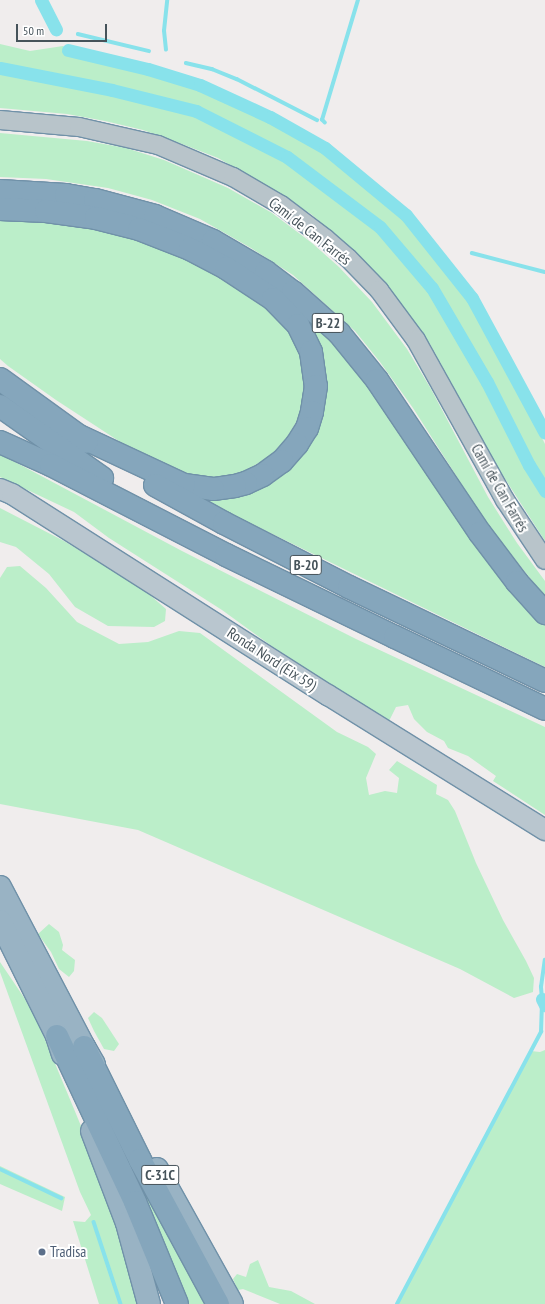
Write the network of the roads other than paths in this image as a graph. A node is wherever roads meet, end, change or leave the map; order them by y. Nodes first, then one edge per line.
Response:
1 (0, 120) edge
2 (0, 191) edge
3 (0, 209) edge
4 (0, 379) edge
5 (0, 406) edge
6 (75, 434) junction
7 (0, 442) edge
8 (0, 489) edge
9 (226, 555) junction
10 (545, 560) edge
11 (545, 613) edge
12 (545, 681) edge
13 (545, 708) edge
14 (545, 830) edge
15 (0, 887) edge
16 (0, 921) edge
17 (57, 1036) junction
18 (84, 1047) junction
19 (149, 1304) edge
20 (177, 1304) edge
21 (218, 1304) edge
22 (232, 1304) edge

1 - 10 street, Camí de Can Farrés
2 - 11 highway, B-22
3 - 6 highway, B-22
4 - 6 highway, B-20
5 - 9 highway, B-20
6 - 12 highway, B-20
7 - 9 highway
8 - 14 main road, Ronda Nord (Eix 59)
9 - 13 highway, B-20
15 - 18 highway, C-31C
16 - 17 highway, C-31C
17 - 19 highway
17 - 20 highway, C-31C
18 - 21 highway, C-31C
18 - 22 highway, C-31C

